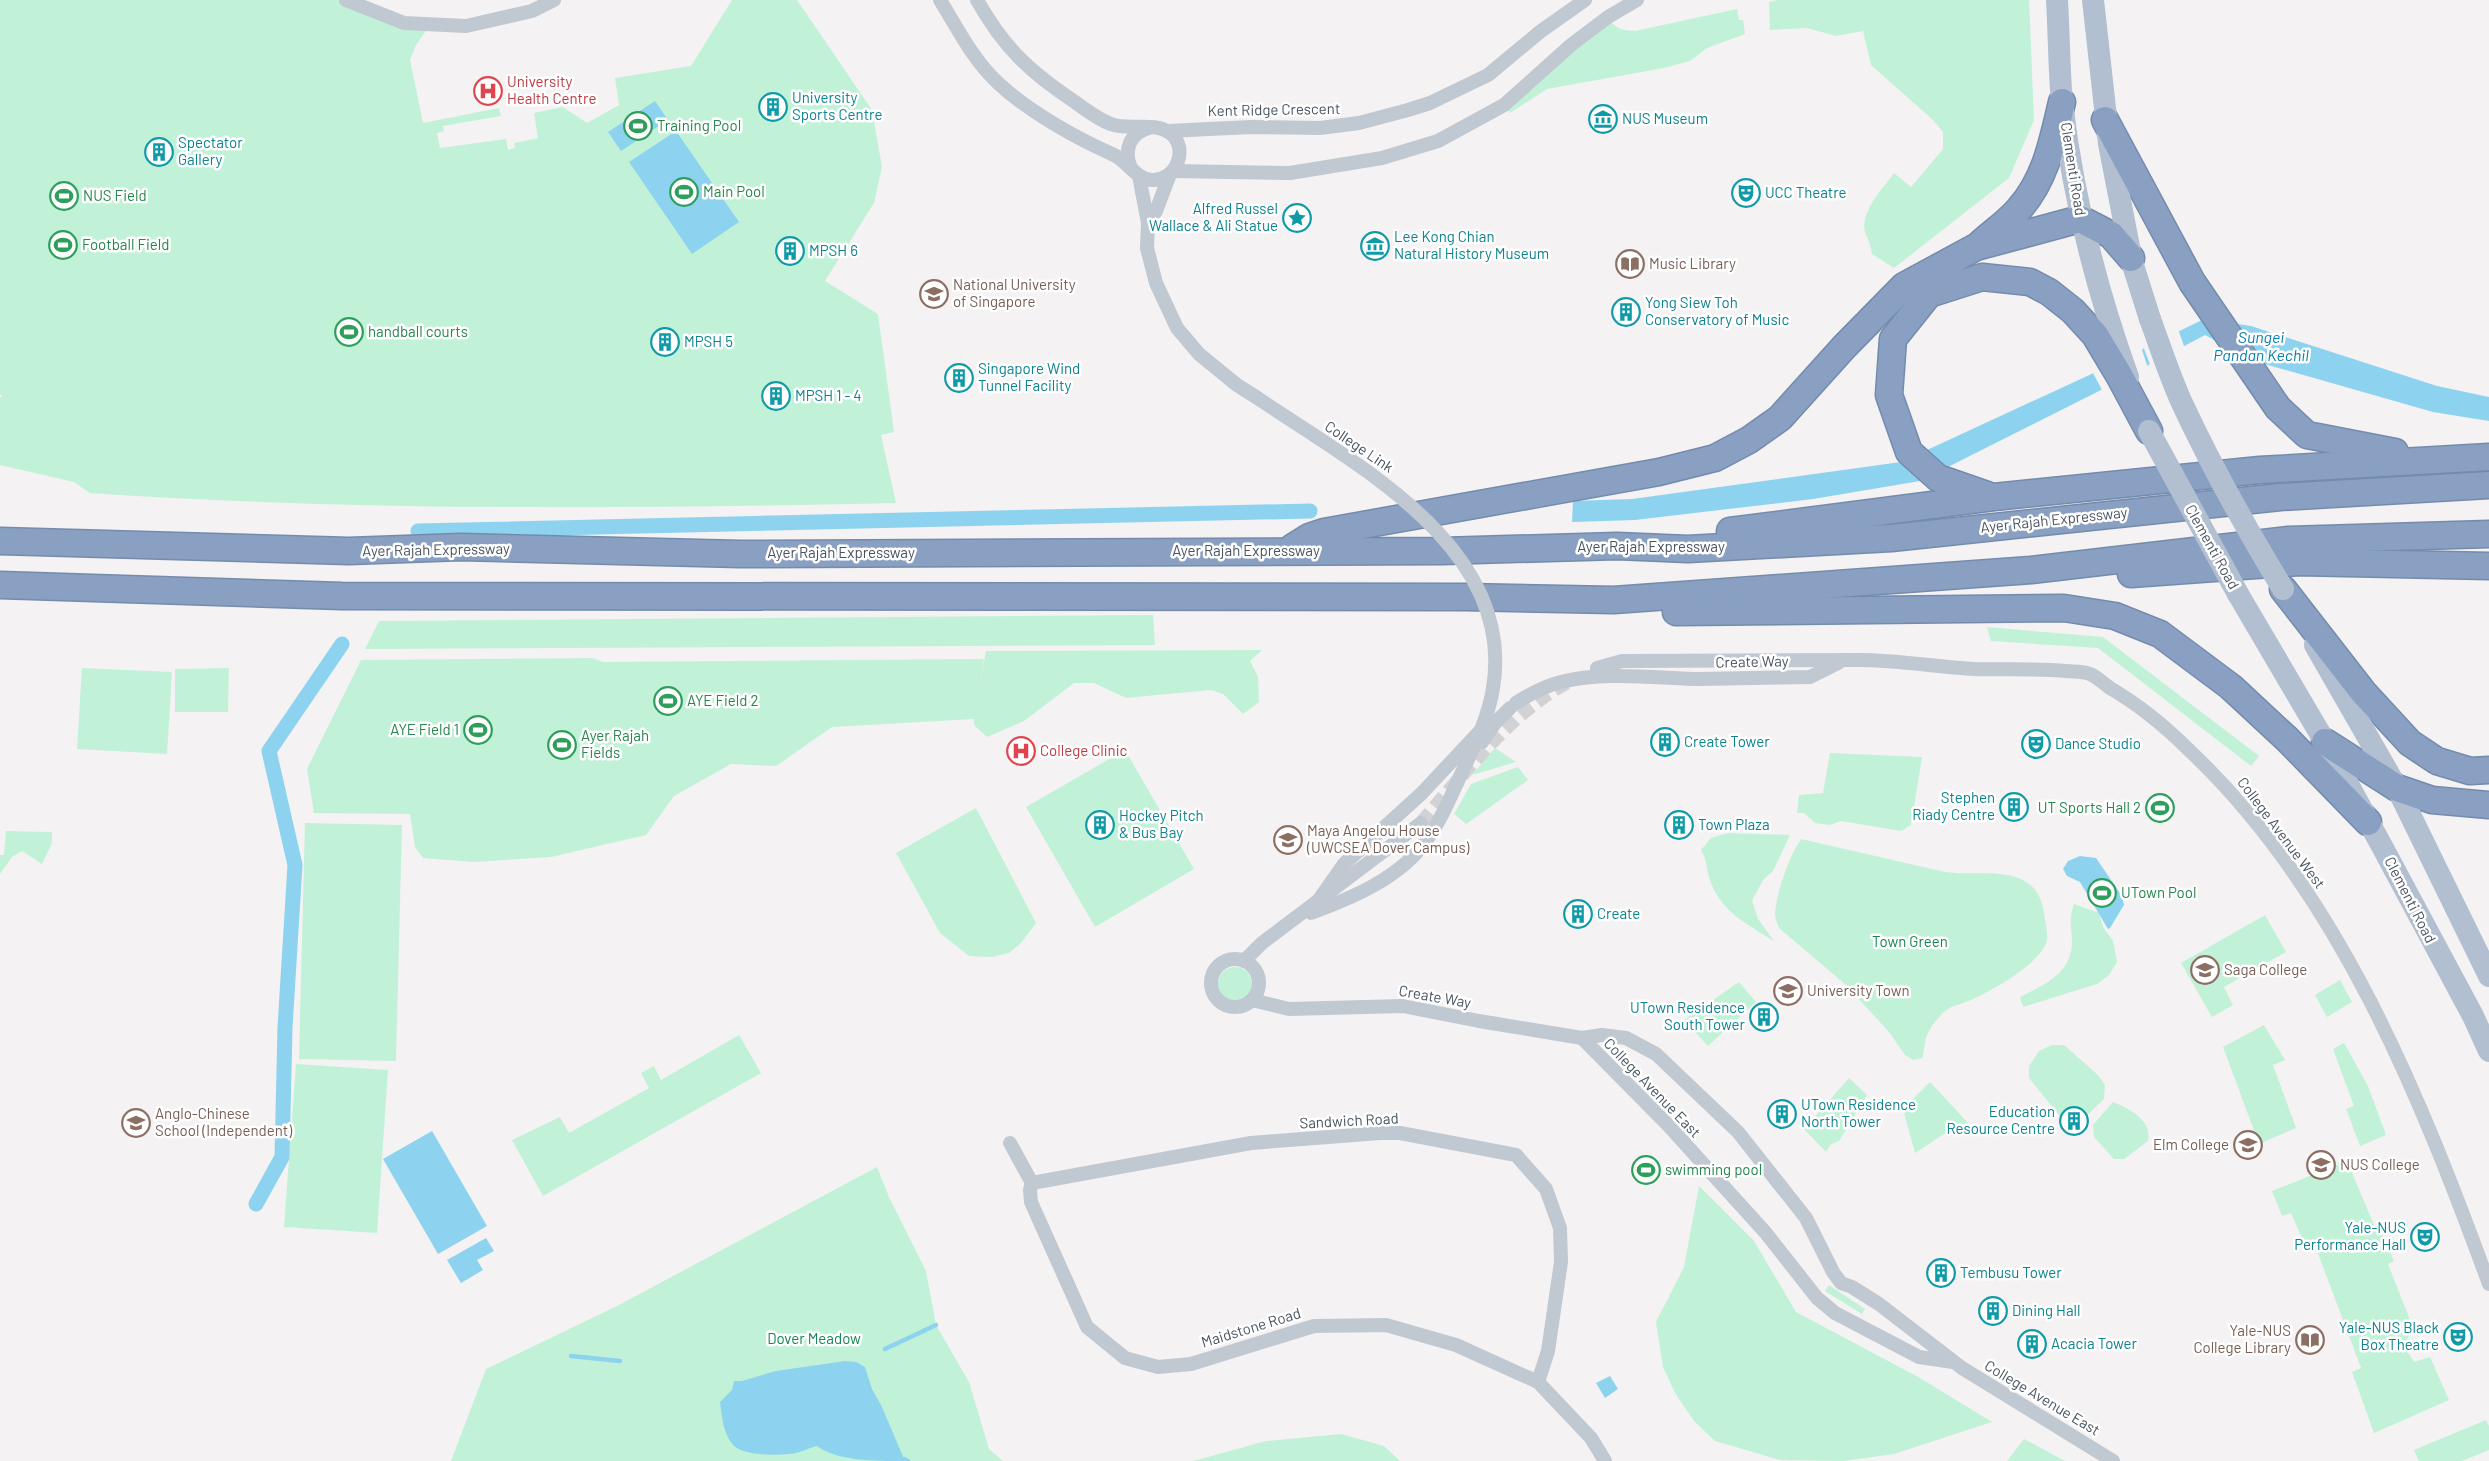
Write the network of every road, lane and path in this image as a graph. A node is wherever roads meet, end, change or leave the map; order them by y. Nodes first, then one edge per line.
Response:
1 (346, 0) edge
2 (554, 0) edge
3 (940, 0) edge
4 (977, 0) edge
5 (1585, 0) edge
6 (1637, 0) edge
7 (2093, 0) edge
8 (2056, 2) edge
9 (2062, 102) junction
10 (2105, 120) junction
11 (1155, 127) junction
12 (1168, 131) junction
13 (1135, 172) junction
14 (1170, 177) junction
15 (2080, 219) junction
16 (1148, 223) junction
17 (1976, 247) junction
18 (2132, 260) junction
19 (2149, 432) junction
20 (2489, 457) edge
21 (2434, 460) junction
22 (2489, 485) edge
23 (1994, 497) junction
24 (2489, 534) edge
25 (0, 541) edge
26 (1617, 546) junction
27 (1289, 550) junction
28 (2488, 567) edge
29 (2031, 570) junction
30 (0, 585) edge
31 (2283, 589) junction
32 (1614, 600) junction
33 (1843, 661) junction
34 (1597, 668) dead end
35 (1481, 729) junction
36 (2325, 742) junction
37 (2489, 770) edge
38 (1457, 783) junction
39 (2397, 788) junction
40 (2489, 805) edge
41 (2368, 822) junction
42 (1421, 823) tunnel mouth
43 (1318, 902) junction
44 (1293, 919) junction
45 (1244, 961) junction
46 (2489, 976) edge
47 (1252, 1000) junction
48 (1582, 1038) junction
49 (2489, 1051) edge
50 (1010, 1142) dead end
51 (1032, 1183) junction
52 (2489, 1284) edge
53 (1954, 1362) junction
54 (1538, 1382) junction
55 (1605, 1461) edge
56 (2113, 1461) edge

1 - 2 street
3 - 13 street
4 - 11 street, Kent Ridge Crescent
5 - 12 street, Kent Ridge Crescent
6 - 14 street
7 - 10 main road
8 - 9 main road, Clementi Road
9 - 15 main road, Clementi Road
9 - 17 highway
10 - 18 main road
10 - 21 highway
11 - 12 street, Kent Ridge Crescent
11 - 13 street
12 - 14 street
13 - 14 street
13 - 16 street, College Link
14 - 16 street, College Link
15 - 17 highway
15 - 18 highway
15 - 19 main road, Clementi Road
16 - 35 street, College Link, bridge
17 - 27 highway
18 - 31 main road, bridge
19 - 23 highway
19 - 36 main road, Clementi Road, bridge
20 - 21 highway
21 - 23 highway
22 - 26 highway, Ayer Rajah Expressway
23 - 26 highway
24 - 29 highway
25 - 27 highway, Ayer Rajah Expressway
26 - 27 highway, Ayer Rajah Expressway
28 - 29 highway
29 - 32 highway
30 - 32 highway
31 - 37 highway
31 - 39 main road
32 - 41 highway
33 - 34 street, Create Way
33 - 38 street, Create Way, bridge
33 - 52 street, College Avenue West
35 - 38 street, College Link, bridge
35 - 43 street, College Link
36 - 39 highway
36 - 41 main road, Clementi Road
38 - 44 street, College Link
39 - 40 highway
39 - 46 main road
41 - 49 main road, Clementi Road
42 - 43 street
43 - 44 street
44 - 45 street
45 - 47 street
45 - 47 street, Create Way
47 - 48 street, Create Way
48 - 53 street, College Avenue East
48 - 53 street, College Avenue East
50 - 51 street
51 - 54 street, Maidstone Road
51 - 54 street, Sandwich Road
53 - 56 street, College Avenue East
54 - 55 street, Maidstone Road

